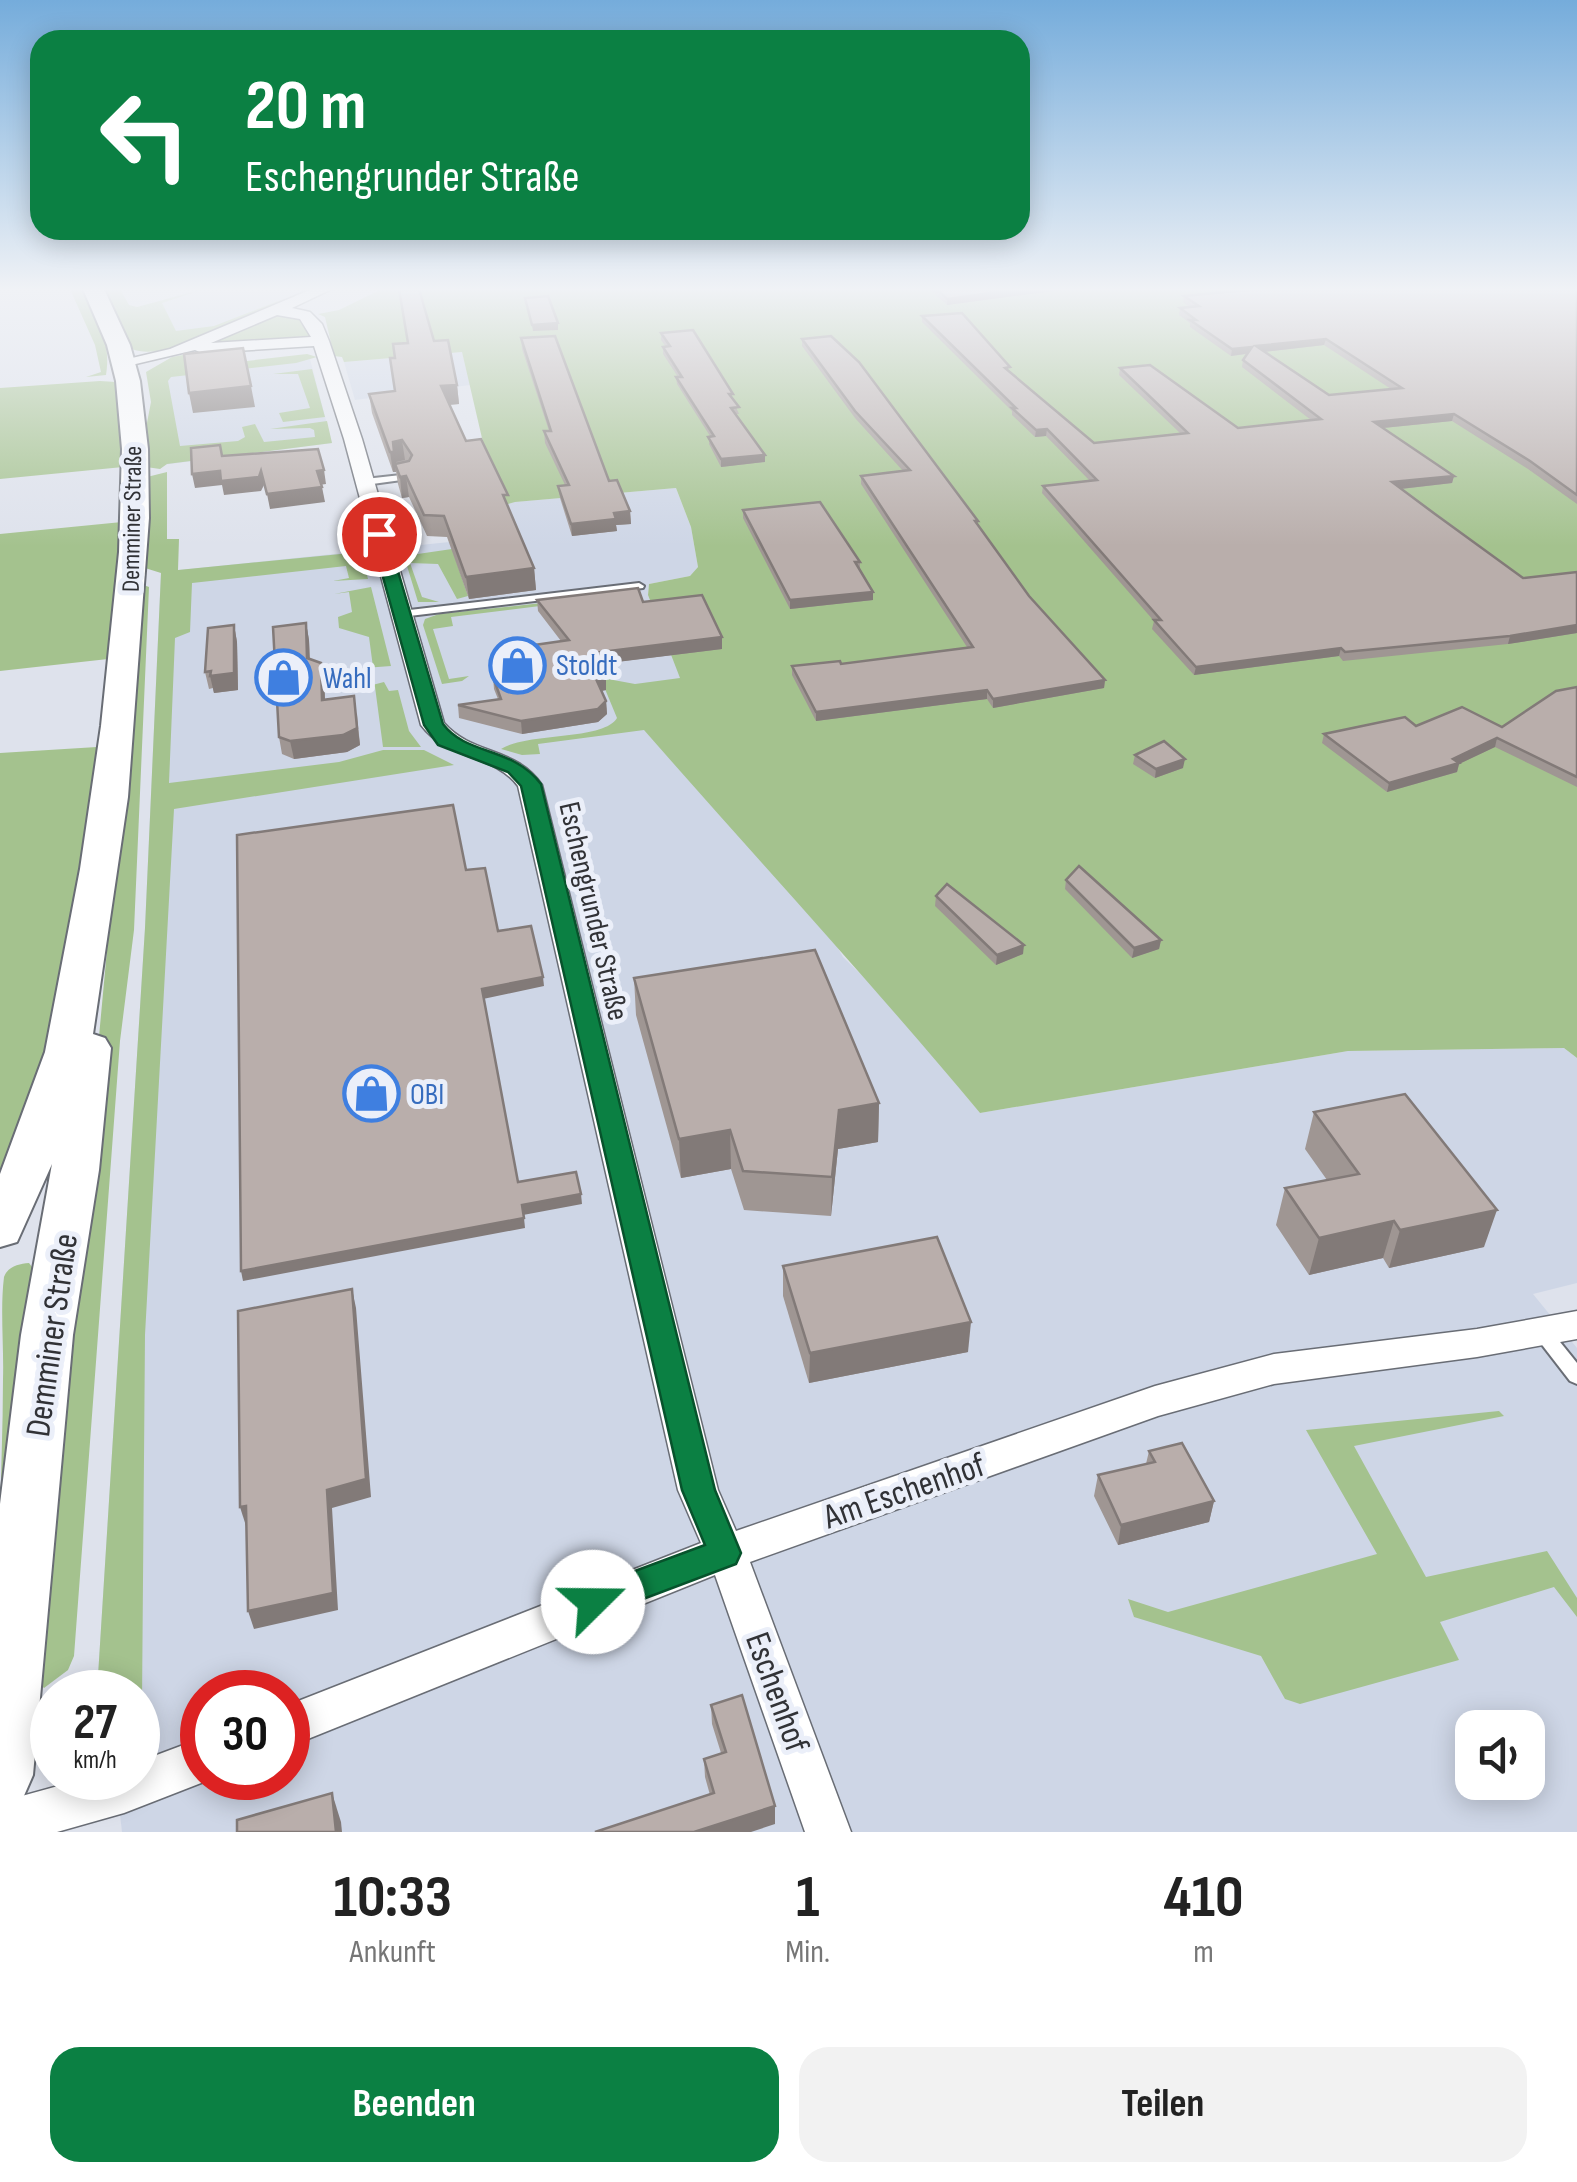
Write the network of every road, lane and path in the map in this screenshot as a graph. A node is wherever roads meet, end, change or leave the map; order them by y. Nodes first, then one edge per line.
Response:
1 (126, 374) edge
2 (328, 374) edge
3 (407, 470) edge
4 (364, 482) junction
5 (639, 586) edge
6 (402, 614) junction
7 (97, 894) junction
8 (0, 1229) edge
9 (1559, 1328) edge
10 (1577, 1376) edge
11 (724, 1553) junction
12 (310, 1717) edge
13 (180, 1768) edge
14 (0, 1775) edge
15 (0, 1825) edge
16 (828, 1832) edge

1 - 7 main road, Demminer Straße
2 - 4 street, Eschengrunder Straße
3 - 4 lane
4 - 6 street, Eschengrunder Straße
5 - 6 lane
6 - 11 street, Eschengrunder Straße
7 - 8 main road, Demminer Straße
7 - 14 main road, Demminer Straße
9 - 10 lane, Am Eschenhof
9 - 11 street, Am Eschenhof
11 - 12 street, Am Eschenhof
11 - 16 street, Eschenhof
13 - 15 street

